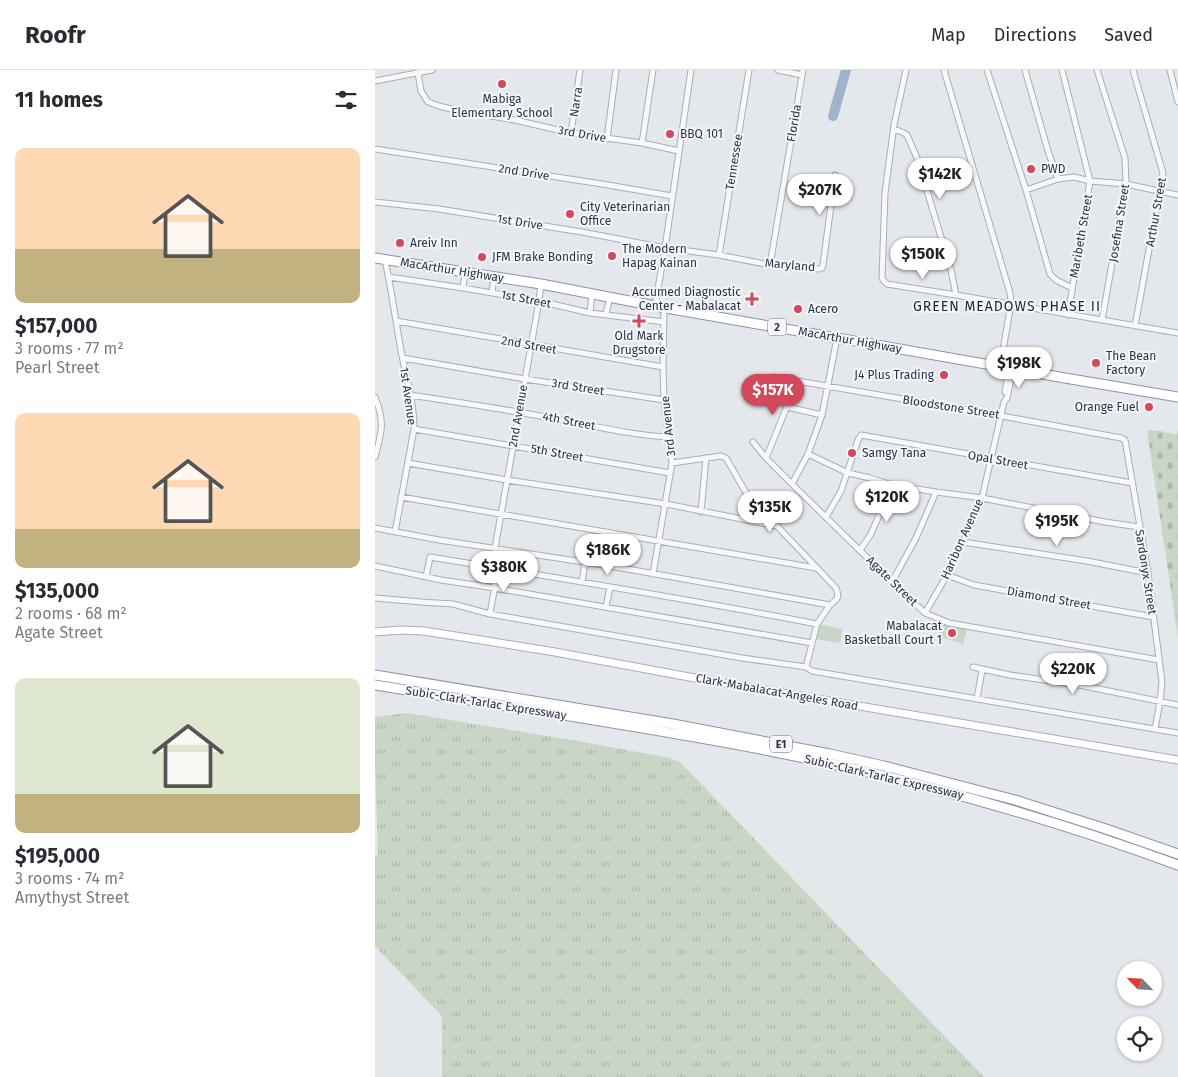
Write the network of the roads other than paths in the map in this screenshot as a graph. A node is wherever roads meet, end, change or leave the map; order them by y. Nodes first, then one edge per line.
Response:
1 (433, 70) edge
2 (581, 70) edge
3 (616, 70) edge
4 (653, 70) edge
5 (691, 70) edge
6 (749, 70) edge
7 (778, 70) edge
8 (906, 70) edge
9 (944, 70) edge
10 (987, 70) edge
11 (1025, 70) edge
12 (1062, 70) edge
13 (1097, 70) edge
14 (1133, 70) edge
15 (1169, 70) edge
16 (418, 72) junction
17 (803, 72) edge
18 (375, 81) edge
19 (1178, 102) edge
20 (894, 130) junction
21 (571, 133) junction
22 (607, 139) junction
23 (642, 143) junction
24 (375, 149) edge
25 (679, 151) junction
26 (835, 175) dead end
27 (1058, 180) junction
28 (1090, 181) junction
29 (1126, 184) junction
30 (1027, 190) junction
31 (1160, 190) junction
32 (1178, 195) edge
33 (672, 196) junction
34 (375, 202) edge
35 (665, 248) junction
36 (719, 255) junction
37 (375, 258) edge
38 (385, 260) junction
39 (770, 265) junction
40 (465, 273) junction
41 (389, 277) junction
42 (494, 277) junction
43 (541, 284) junction
44 (463, 288) junction
45 (1072, 288) junction
46 (492, 293) junction
47 (592, 294) junction
48 (956, 295) junction
49 (610, 297) junction
50 (539, 301) junction
51 (1011, 304) junction
52 (659, 307) junction
53 (589, 313) junction
54 (607, 314) junction
55 (1068, 315) junction
56 (1102, 320) junction
57 (396, 321) junction
58 (664, 322) junction
59 (1135, 326) junction
60 (1178, 333) edge
61 (837, 338) junction
62 (531, 345) junction
63 (403, 358) junction
64 (663, 367) junction
65 (1007, 368) junction
66 (773, 377) dead end
67 (525, 379) junction
68 (796, 380) junction
69 (827, 387) junction
70 (411, 395) junction
71 (1178, 397) edge
72 (375, 399) edge
73 (664, 400) junction
74 (787, 407) junction
75 (519, 412) junction
76 (822, 415) junction
77 (1002, 416) junction
78 (414, 429) junction
79 (669, 437) junction
80 (753, 442) dead end
81 (1127, 442) joint
82 (513, 446) junction
83 (808, 454) junction
84 (375, 457) edge
85 (705, 458) junction
86 (766, 458) junction
87 (991, 458) junction
88 (407, 463) junction
89 (672, 464) junction
90 (671, 473) junction
91 (848, 473) junction
92 (507, 480) junction
93 (1133, 483) junction
94 (792, 484) junction
95 (893, 485) junction
96 (936, 492) junction
97 (401, 497) junction
98 (982, 498) junction
99 (665, 504) junction
100 (701, 512) junction
101 (501, 513) junction
102 (826, 517) junction
103 (777, 526) junction
104 (1139, 527) junction
105 (375, 528) edge
106 (395, 532) junction
107 (659, 541) junction
108 (963, 542) junction
109 (495, 548) junction
110 (860, 550) junction
111 (585, 563) junction
112 (375, 566) edge
113 (498, 568) junction
114 (816, 568) junction
115 (1147, 573) junction
116 (653, 574) junction
117 (947, 575) junction
118 (426, 577) junction
119 (581, 582) junction
120 (892, 582) junction
121 (610, 587) junction
122 (495, 588) junction
123 (375, 598) edge
124 (830, 605) junction
125 (606, 607) junction
126 (925, 613) junction
127 (490, 614) junction
128 (1153, 617) junction
129 (817, 624) junction
130 (375, 632) edge
131 (812, 643) junction
132 (1159, 660) junction
133 (973, 667) dead end
134 (806, 668) junction
135 (982, 670) junction
136 (375, 675) edge
137 (375, 684) edge
138 (977, 699) junction
139 (1160, 702) junction
140 (1178, 705) edge
141 (1155, 729) junction
142 (1178, 733) edge
143 (1178, 760) edge
144 (1178, 854) edge
145 (1178, 864) edge

1 - 16 street
2 - 21 street, Narra
3 - 22 street
4 - 23 street
5 - 25 street, 3rd Avenue
6 - 36 street, Tennessee
7 - 17 street
8 - 20 street
9 - 51 street
10 - 30 street
11 - 27 street
12 - 28 street, Maribeth Street
13 - 29 street, Josefina Street
14 - 31 street, Arthur Street
15 - 19 street
16 - 18 street
16 - 21 street, 3rd Drive
17 - 39 street, Florida
20 - 48 street
20 - 48 street
21 - 22 street, 3rd Drive
22 - 23 street, 3rd Drive
23 - 25 street, 3rd Drive
24 - 33 street, 2nd Drive
25 - 33 street, 3rd Avenue
26 - 39 street, Maryland
27 - 28 street
27 - 30 street
28 - 29 street
28 - 45 street, Maribeth Street
29 - 31 street
29 - 56 street, Josefina Street
30 - 45 street
31 - 32 street
31 - 59 street, Arthur Street
33 - 35 street, 3rd Avenue
34 - 35 street, 1st Drive
35 - 36 street, Maryland
35 - 52 street, 3rd Avenue
36 - 39 street, Maryland
37 - 38 highway, MacArthur Highway / 2
38 - 40 highway, MacArthur Highway / 2
38 - 41 street, 1st Avenue
40 - 42 highway, MacArthur Highway / 2
40 - 44 street
41 - 44 street, 1st Street
41 - 57 street, 1st Avenue
42 - 43 highway, MacArthur Highway / 2
42 - 46 street
43 - 47 highway, MacArthur Highway / 2
43 - 50 street, 2nd Avenue
44 - 46 street, 1st Street
45 - 55 street, Maribeth Street
46 - 50 street, 1st Street
47 - 49 highway, MacArthur Highway / 2
47 - 53 street
48 - 51 street
49 - 52 highway, MacArthur Highway / 2
49 - 54 street
50 - 53 street, 1st Street
50 - 62 street, 2nd Avenue
51 - 55 street
51 - 65 street, Haribon Avenue
52 - 58 street, 3rd Avenue
52 - 61 highway, MacArthur Highway / 2
53 - 54 street, 1st Street
54 - 58 street, 1st Street
55 - 56 street
56 - 59 street
57 - 62 street, 2nd Street
57 - 63 street, 1st Avenue
58 - 64 street, 3rd Avenue
59 - 60 street
61 - 65 highway, MacArthur Highway / 2
61 - 69 street
62 - 64 street, 2nd Street
62 - 67 street, 2nd Avenue
63 - 67 street, 3rd Street
63 - 70 street, 1st Avenue
64 - 73 street, 3rd Avenue
65 - 71 highway, MacArthur Highway / 2
65 - 77 street, Haribon Avenue
66 - 68 street, Bloodstone Street
67 - 73 street, 3rd Street
67 - 75 street, 2nd Avenue
68 - 69 street, Bloodstone Street
68 - 74 street
69 - 76 street
69 - 77 street, Bloodstone Street
70 - 75 street, 4th Street
70 - 78 street, 1st Avenue
72 - 84 street
73 - 79 street, 3rd Avenue
74 - 76 street
74 - 86 street
75 - 79 street, 4th Street
75 - 82 street, 2nd Avenue
76 - 83 street
77 - 81 street, Bloodstone Street
77 - 87 street, Haribon Avenue
78 - 82 street, 5th Street
78 - 88 street, 1st Avenue
79 - 89 street, 3rd Avenue
80 - 86 street, Agate Street
81 - 93 street, Sardonyx Street
82 - 90 street, 5th Street
82 - 92 street, 2nd Avenue
83 - 91 street
83 - 94 street
85 - 89 street
85 - 100 street
85 - 103 street
86 - 94 street, Agate Street
87 - 91 street, Opal Street
87 - 93 street, Opal Street
87 - 98 street, Haribon Avenue
88 - 92 street
88 - 97 street, 1st Avenue
89 - 90 street, 3rd Avenue
90 - 99 street, 3rd Avenue
91 - 95 street
91 - 102 street
92 - 99 street
92 - 101 street, 2nd Avenue
93 - 104 street, Sardonyx Street
94 - 102 street, Agate Street
95 - 96 street
95 - 110 street
96 - 98 street
96 - 120 street
97 - 101 street
97 - 106 street, 1st Avenue
98 - 104 street
98 - 108 street, Haribon Avenue
99 - 100 street
99 - 107 street, 3rd Avenue
100 - 103 street
101 - 107 street
101 - 109 street, 2nd Avenue
102 - 110 street, Agate Street
103 - 114 street
104 - 115 street, Sardonyx Street
105 - 106 street
106 - 109 street
107 - 114 street
107 - 116 street, 3rd Avenue
108 - 115 street
108 - 117 street, Haribon Avenue
109 - 111 street
110 - 120 street, Agate Street
111 - 116 street
111 - 119 street
112 - 118 street
113 - 118 street
113 - 119 street
113 - 122 street
114 - 124 street
115 - 128 street, Sardonyx Street
116 - 124 street
117 - 126 street, Haribon Avenue
117 - 128 street, Diamond Street
118 - 122 street
119 - 121 street
120 - 126 street, Agate Street
121 - 125 street
121 - 129 street
122 - 125 street
122 - 127 street
123 - 127 street
124 - 129 street
125 - 131 street
126 - 132 street, Agate Street
127 - 134 street
128 - 132 street, Sardonyx Street
129 - 131 street
130 - 143 main road, Clark-Mabalacat-Angeles Road
131 - 134 street
132 - 139 street, Sardonyx Street
133 - 135 street
134 - 138 street
135 - 138 street
135 - 139 street
136 - 144 highway, Subic-Clark-Tarlac Expressway / E1
137 - 145 highway, Subic-Clark-Tarlac Expressway / E1
138 - 141 street
139 - 140 street
139 - 141 street, Sardonyx Street
141 - 142 street

